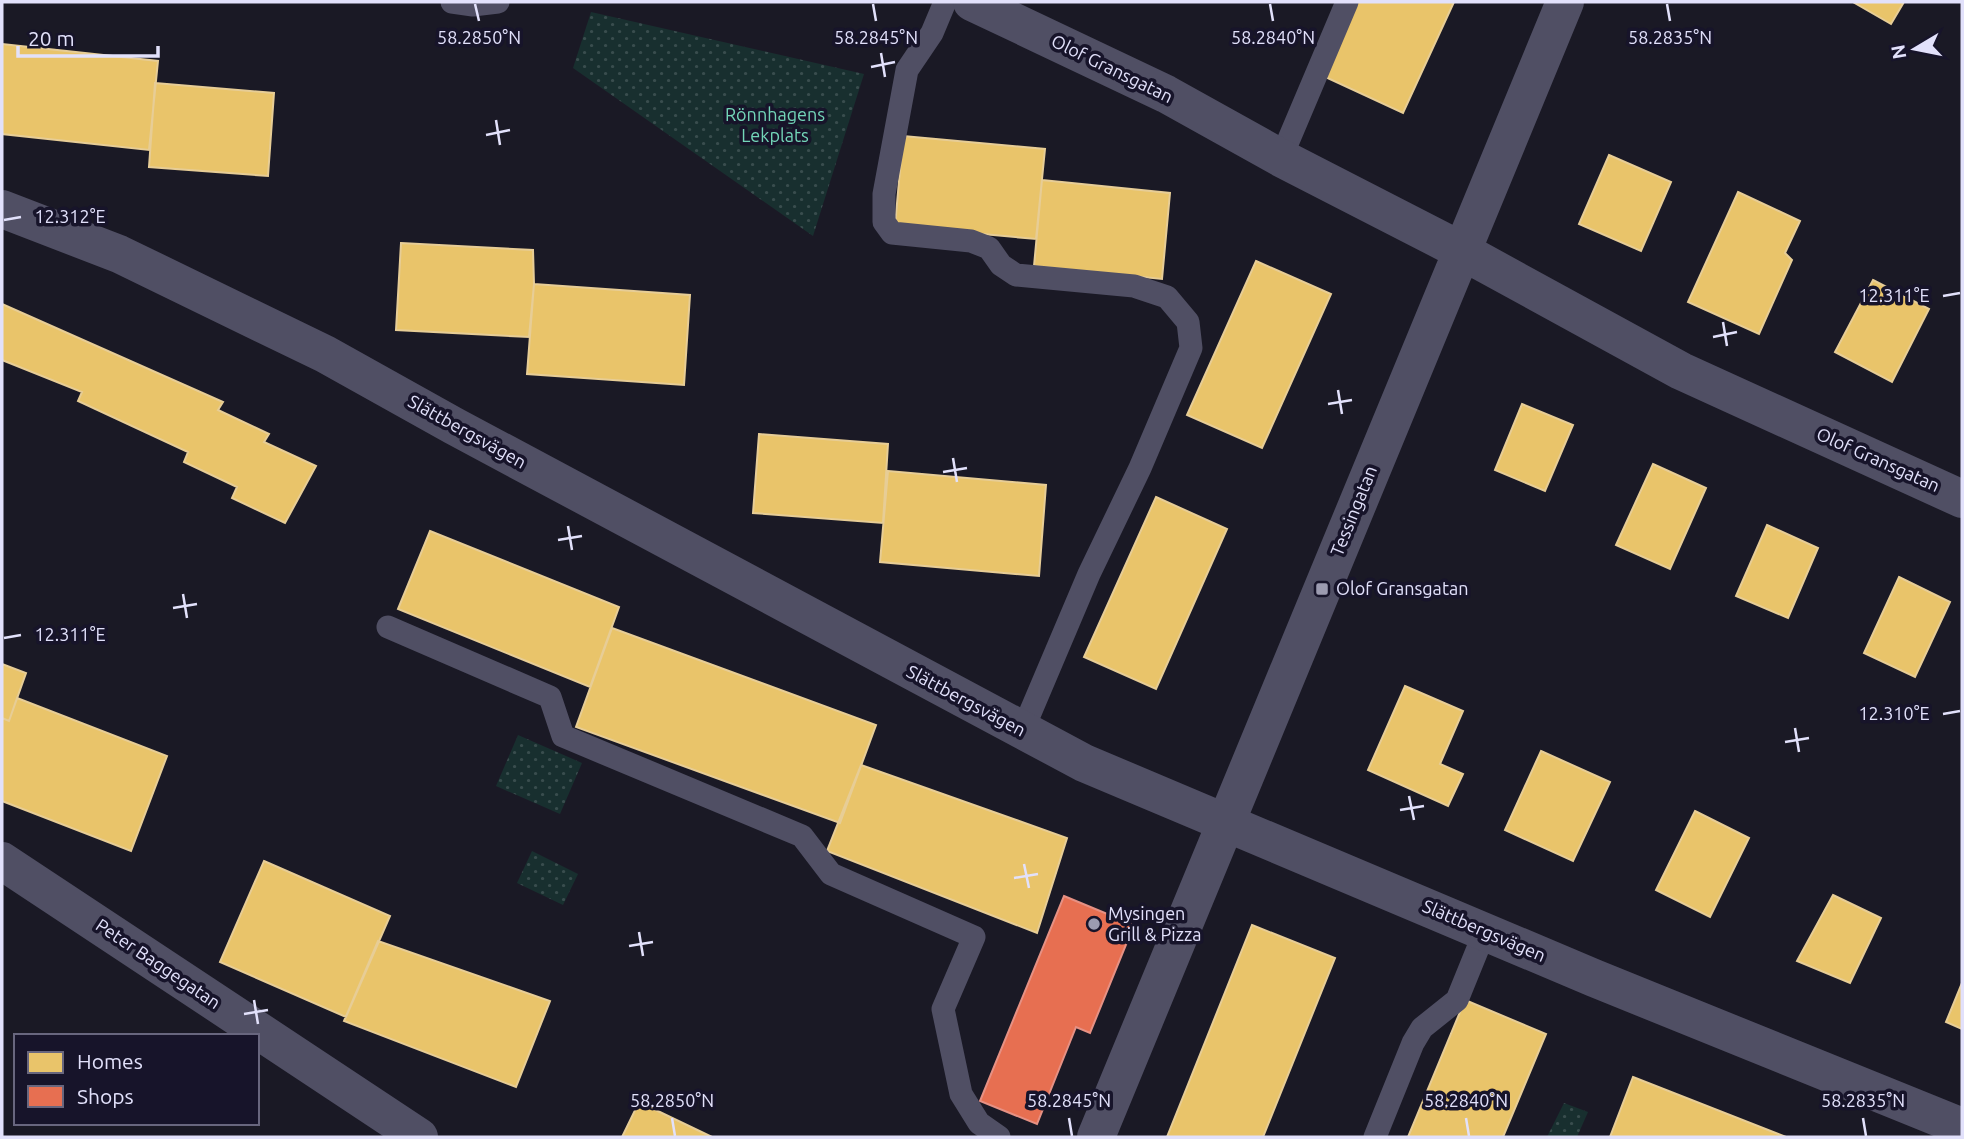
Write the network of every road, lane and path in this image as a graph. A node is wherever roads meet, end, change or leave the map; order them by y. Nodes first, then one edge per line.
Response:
1 (452, 2) edge
2 (498, 2) edge
3 (945, 2) edge
4 (972, 2) edge
5 (1347, 2) edge
6 (1564, 2) edge
7 (1281, 158) junction
8 (2, 209) edge
9 (1460, 250) junction
10 (1962, 499) edge
11 (388, 627) dead end
12 (1023, 732) junction
13 (1226, 821) junction
14 (2, 861) edge
15 (1485, 932) junction
16 (1962, 1127) edge
17 (419, 1137) edge
18 (999, 1137) edge
19 (1096, 1137) edge
20 (1375, 1137) edge

1 - 2 lane
3 - 12 lane
4 - 7 street, Olof Gransgatan
5 - 7 lane
6 - 9 street, Tessingatan
7 - 9 street, Olof Gransgatan
8 - 12 street, Slättbergsvägen
9 - 10 street, Olof Gransgatan
9 - 13 street, Tessingatan
11 - 18 lane
12 - 13 street, Slättbergsvägen
13 - 15 street, Slättbergsvägen
13 - 19 street, Tessingatan
14 - 17 street, Peter Baggegatan
15 - 16 street, Slättbergsvägen
15 - 20 lane

